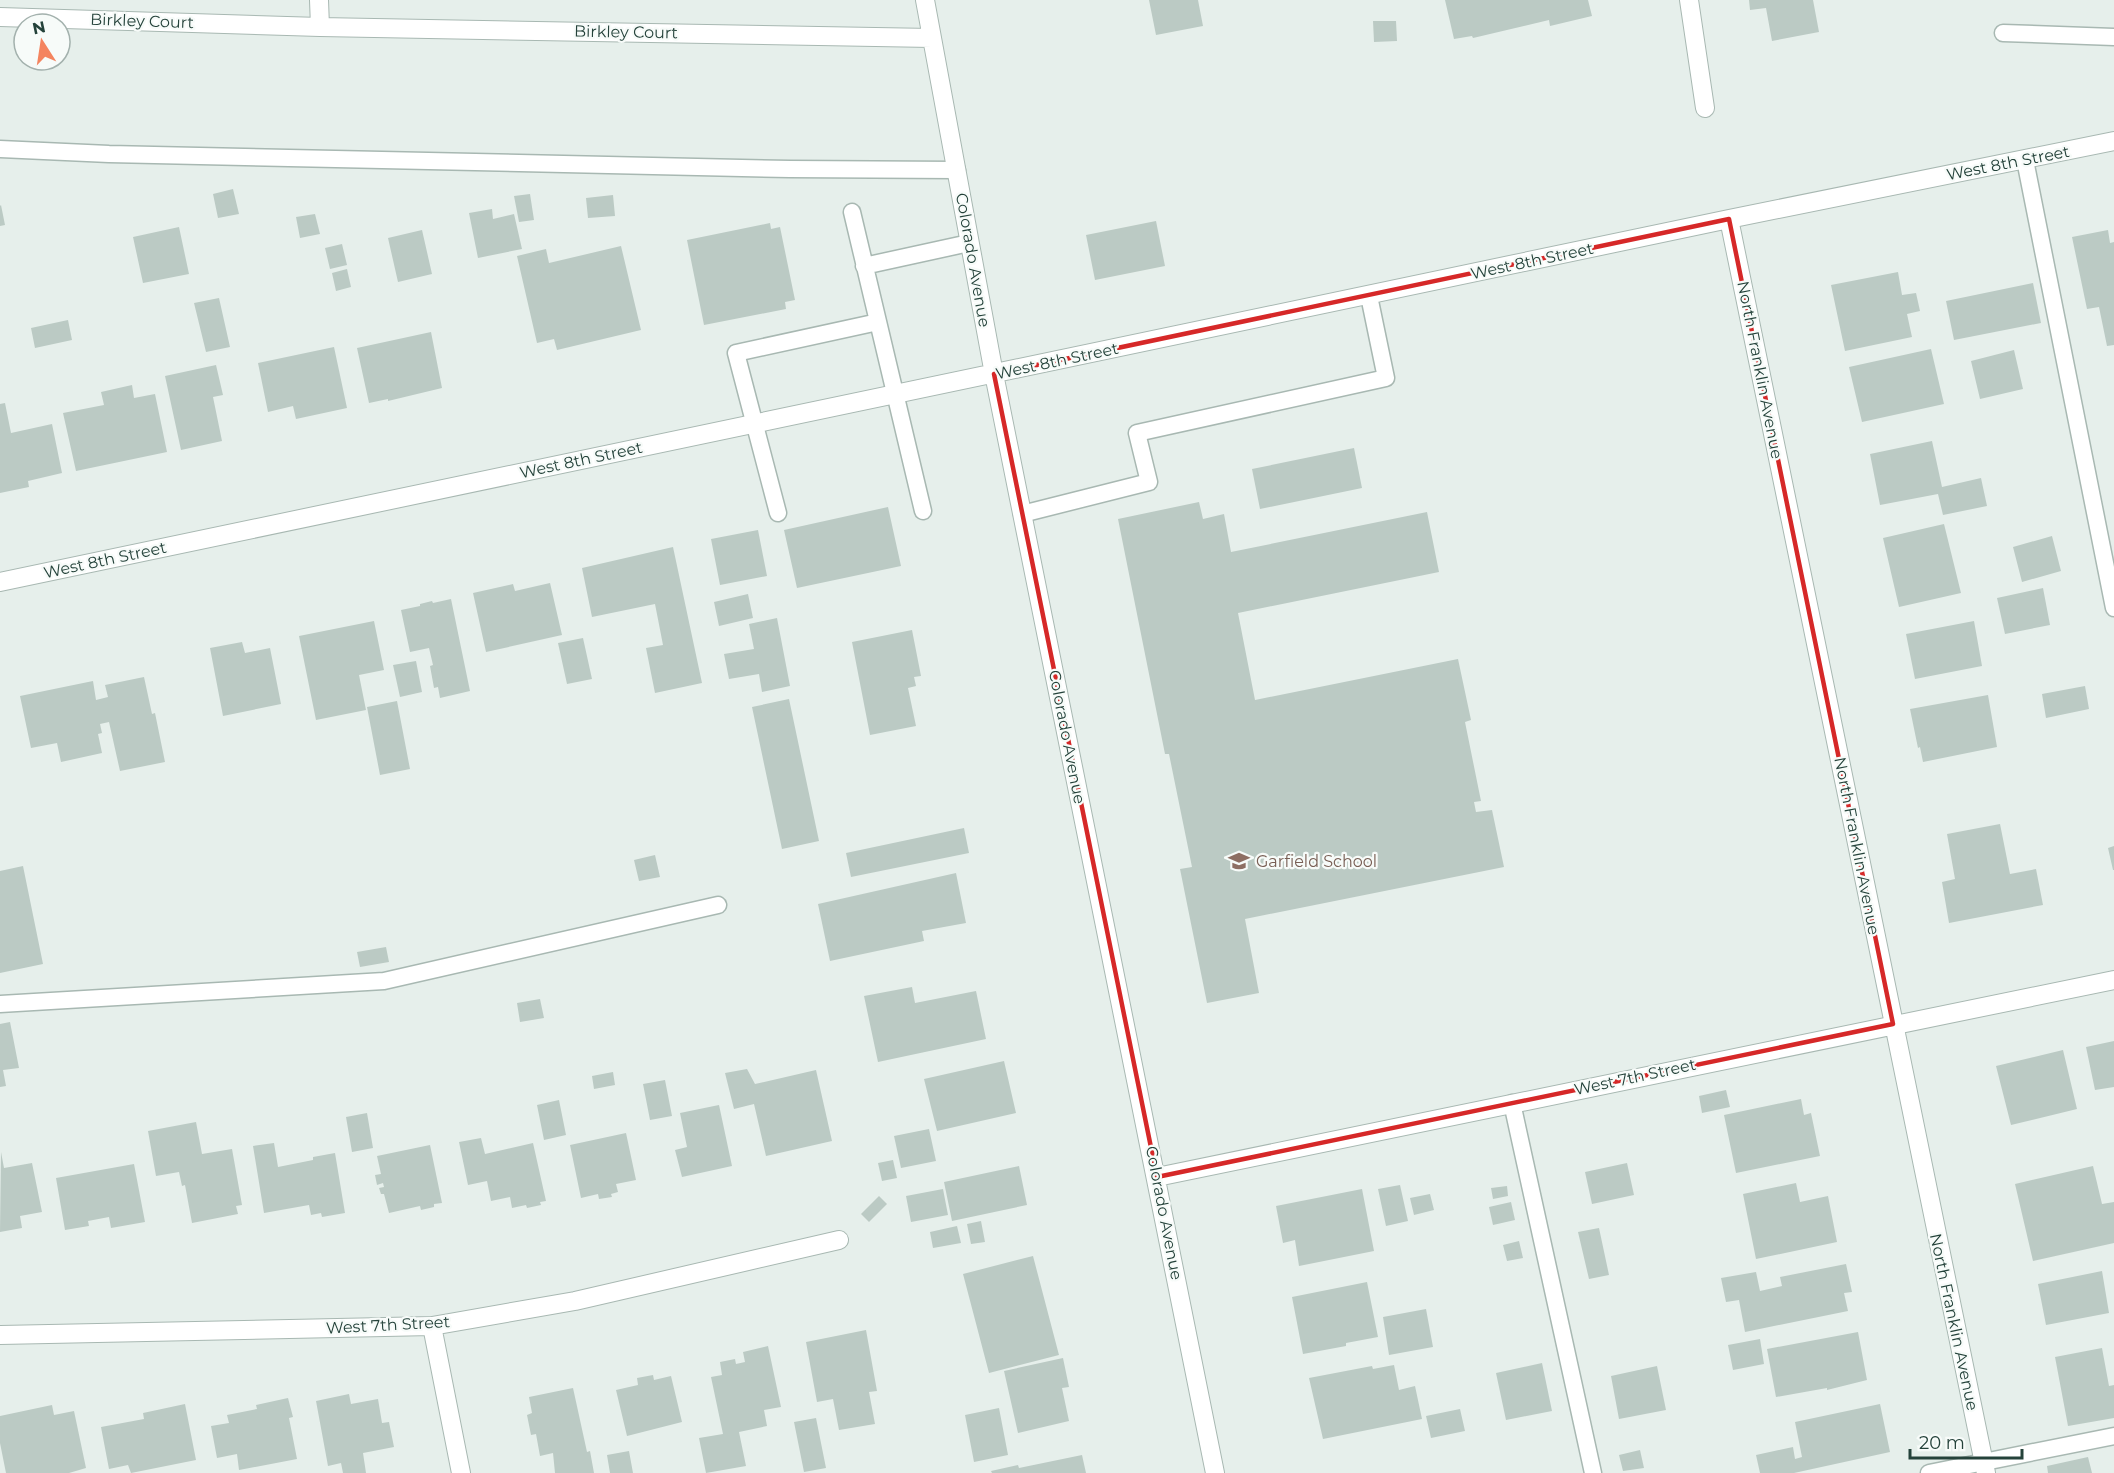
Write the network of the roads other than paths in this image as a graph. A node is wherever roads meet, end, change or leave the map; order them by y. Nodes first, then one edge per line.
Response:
1 (319, 0) edge
2 (925, 0) edge
3 (1689, 0) edge
4 (0, 17) edge
5 (320, 27) junction
6 (2003, 33) dead end
7 (2114, 37) edge
8 (932, 38) junction
9 (1705, 108) dead end
10 (2114, 141) edge
11 (0, 149) edge
12 (2025, 160) junction
13 (957, 170) junction
14 (852, 212) dead end
15 (1729, 219) junction
16 (969, 243) junction
17 (864, 266) junction
18 (1369, 296) junction
19 (878, 322) junction
20 (994, 374) junction
21 (895, 395) junction
22 (754, 424) junction
23 (923, 511) dead end
24 (778, 513) dead end
25 (1022, 514) junction
26 (0, 582) edge
27 (2114, 608) edge
28 (718, 905) dead end
29 (2114, 980) edge
30 (0, 1004) edge
31 (1893, 1024) junction
32 (1512, 1103) junction
33 (1157, 1177) junction
34 (839, 1240) dead end
35 (432, 1326) junction
36 (0, 1335) edge
37 (2114, 1436) edge
38 (1984, 1467) edge
39 (461, 1473) edge
40 (1215, 1473) edge
41 (1593, 1473) edge
42 (1929, 1473) edge

1 - 5 street
2 - 8 street, Colorado Avenue
3 - 9 street
4 - 5 street, Birkley Court
5 - 8 street, Birkley Court
6 - 7 lane
8 - 13 street, Colorado Avenue
10 - 12 street, West 8th Street
11 - 13 lane
12 - 15 street, West 8th Street
12 - 27 lane
13 - 16 street, Colorado Avenue
14 - 17 lane
15 - 18 street, West 8th Street
15 - 31 street, North Franklin Avenue
16 - 17 lane
16 - 20 street, Colorado Avenue
17 - 19 lane
18 - 20 street, West 8th Street
18 - 25 lane
19 - 21 lane
19 - 22 lane
20 - 21 street, West 8th Street
20 - 25 street, Colorado Avenue
21 - 22 street, West 8th Street
21 - 23 lane
22 - 24 lane
22 - 26 street, West 8th Street
25 - 33 street, Colorado Avenue
28 - 30 lane
29 - 31 street, West 7th Street
31 - 32 street, West 7th Street
31 - 38 street, North Franklin Avenue
32 - 33 street, West 7th Street
32 - 41 lane
33 - 40 street, Colorado Avenue
34 - 35 street, West 7th Street
35 - 36 street, West 7th Street
35 - 39 street
37 - 38 lane
38 - 42 lane

